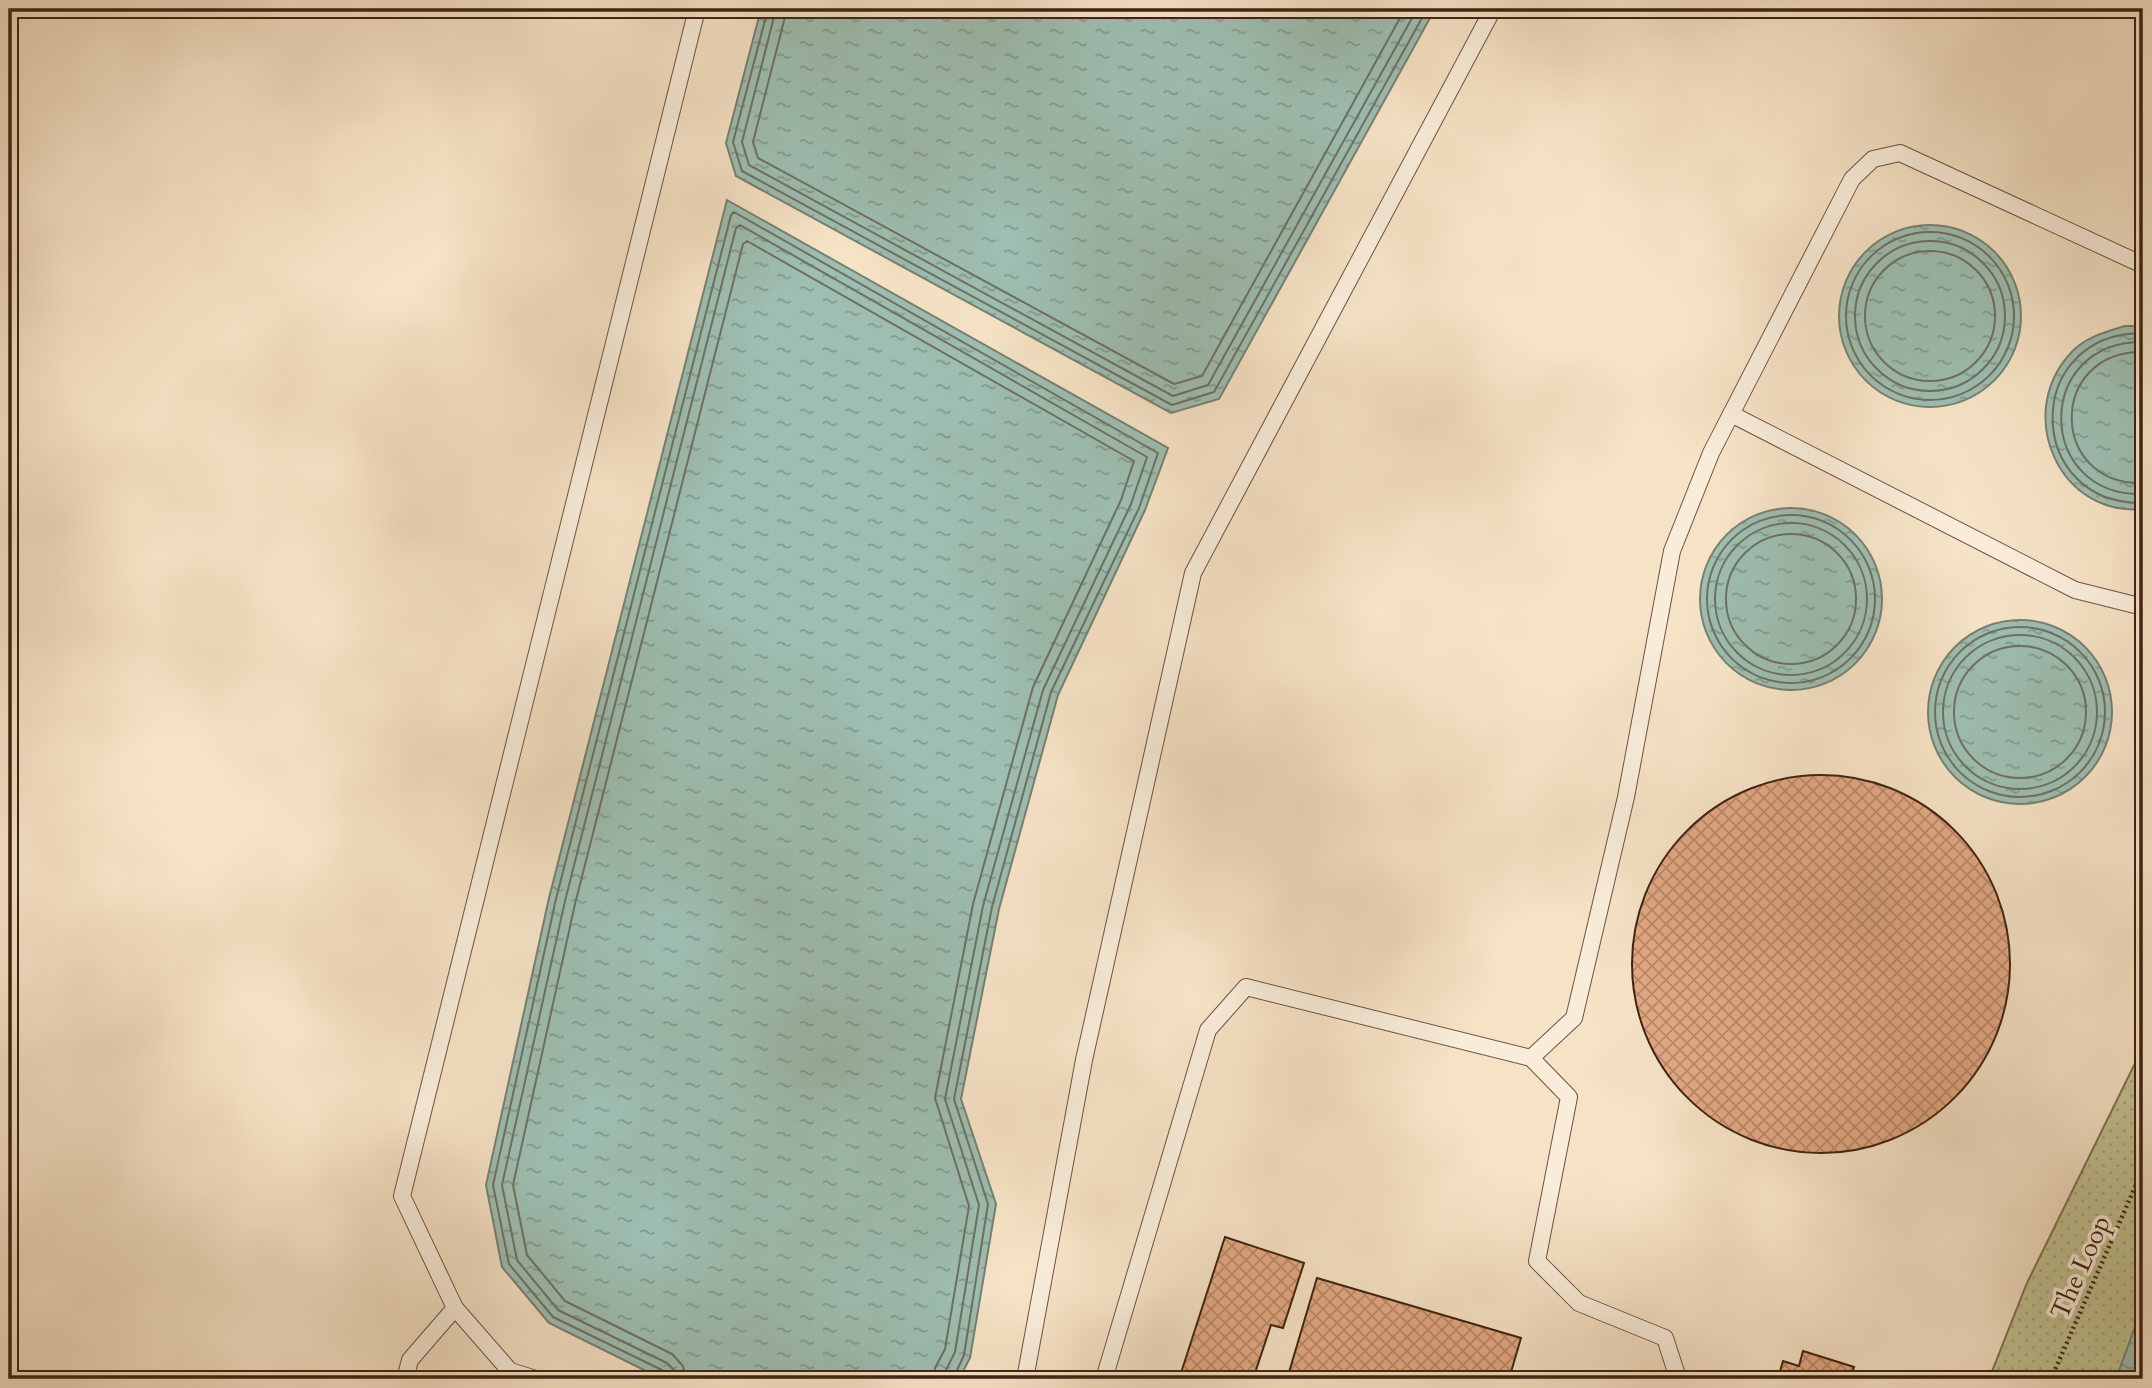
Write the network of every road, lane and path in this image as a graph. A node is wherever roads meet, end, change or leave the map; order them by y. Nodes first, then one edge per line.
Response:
1 (697, 9) edge
2 (1493, 9) edge
3 (2143, 265) edge
4 (1731, 414) junction
5 (2143, 607) edge
6 (1531, 1058) junction
7 (2143, 1169) edge
8 (455, 1308) junction
9 (405, 1379) edge
10 (536, 1379) edge
11 (1025, 1379) edge
12 (1104, 1379) edge
13 (1673, 1379) edge
14 (2051, 1379) edge

1 - 8 lane
2 - 11 lane
3 - 4 lane
4 - 5 lane
4 - 6 lane
6 - 12 lane
6 - 13 lane
7 - 14 path, The Loop
8 - 9 lane
8 - 10 lane

